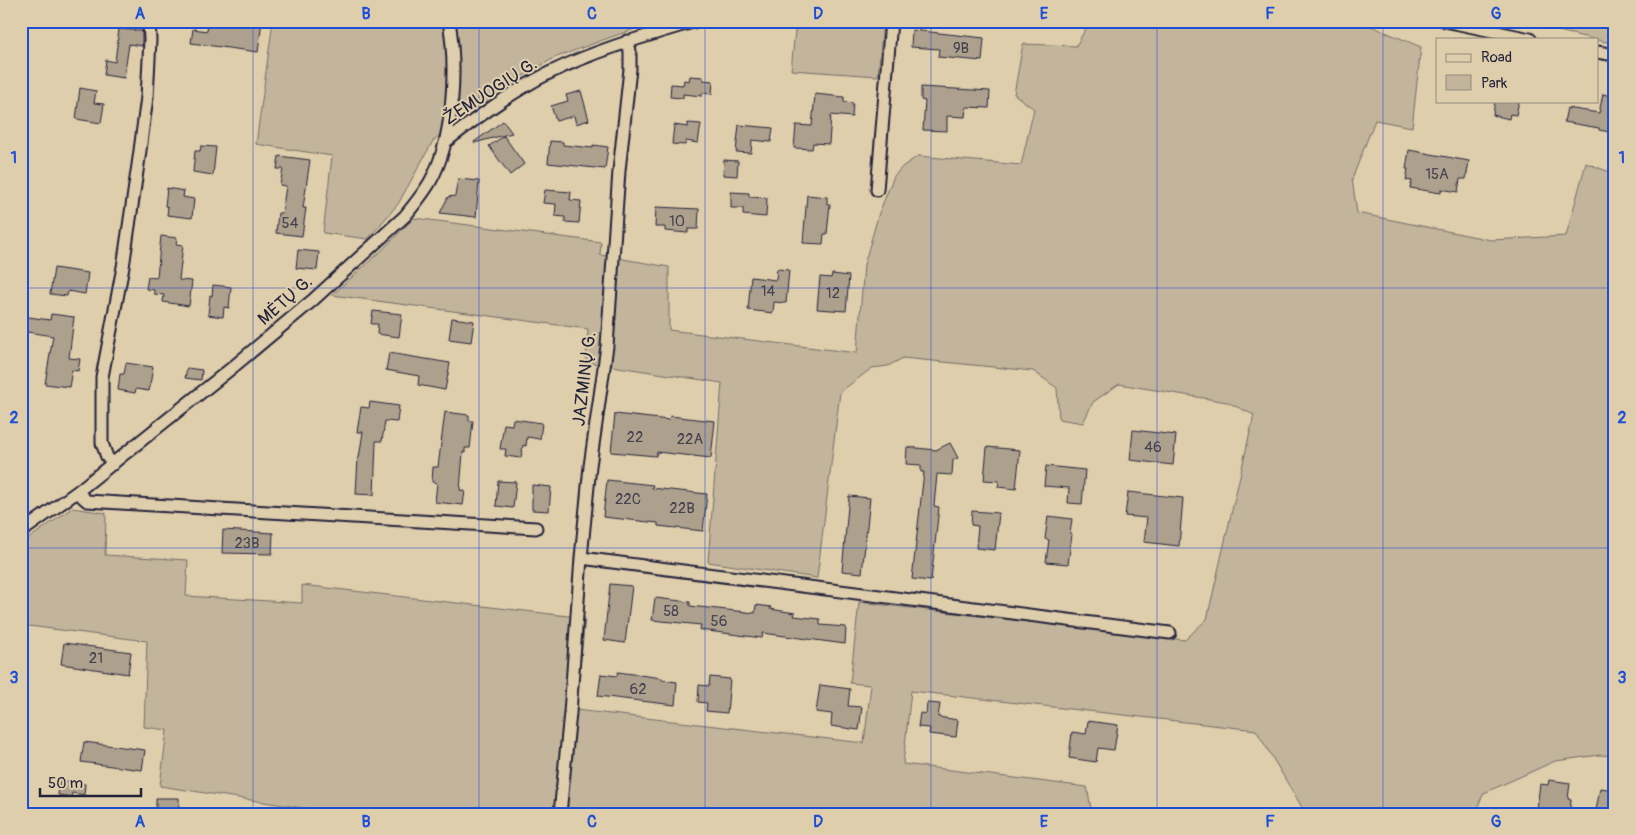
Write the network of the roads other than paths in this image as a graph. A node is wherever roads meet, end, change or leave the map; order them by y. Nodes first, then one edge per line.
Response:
1 (149, 21) edge
2 (449, 21) edge
3 (696, 21) edge
4 (891, 21) edge
5 (1446, 21) edge
6 (1525, 38) edge
7 (627, 41) junction
8 (1598, 52) edge
9 (1615, 55) edge
10 (445, 142) junction
11 (877, 190) dead end
12 (113, 464) junction
13 (77, 492) junction
14 (536, 528) dead end
15 (21, 532) edge
16 (581, 558) junction
17 (1170, 633) dead end
18 (560, 814) edge

1 - 12 street
2 - 10 street, MĖTŲ G.
3 - 7 street, ŽEMUOGIŲ G.
4 - 11 street
5 - 6 street
7 - 10 street, ŽEMUOGIŲ G.
7 - 16 street, JAZMINŲ G.
8 - 9 street
10 - 12 street, MĖTŲ G.
12 - 13 street, MĖTŲ G.
13 - 14 street
13 - 15 street, MĖTŲ G.
16 - 17 street
16 - 18 street, JAZMINŲ G.

